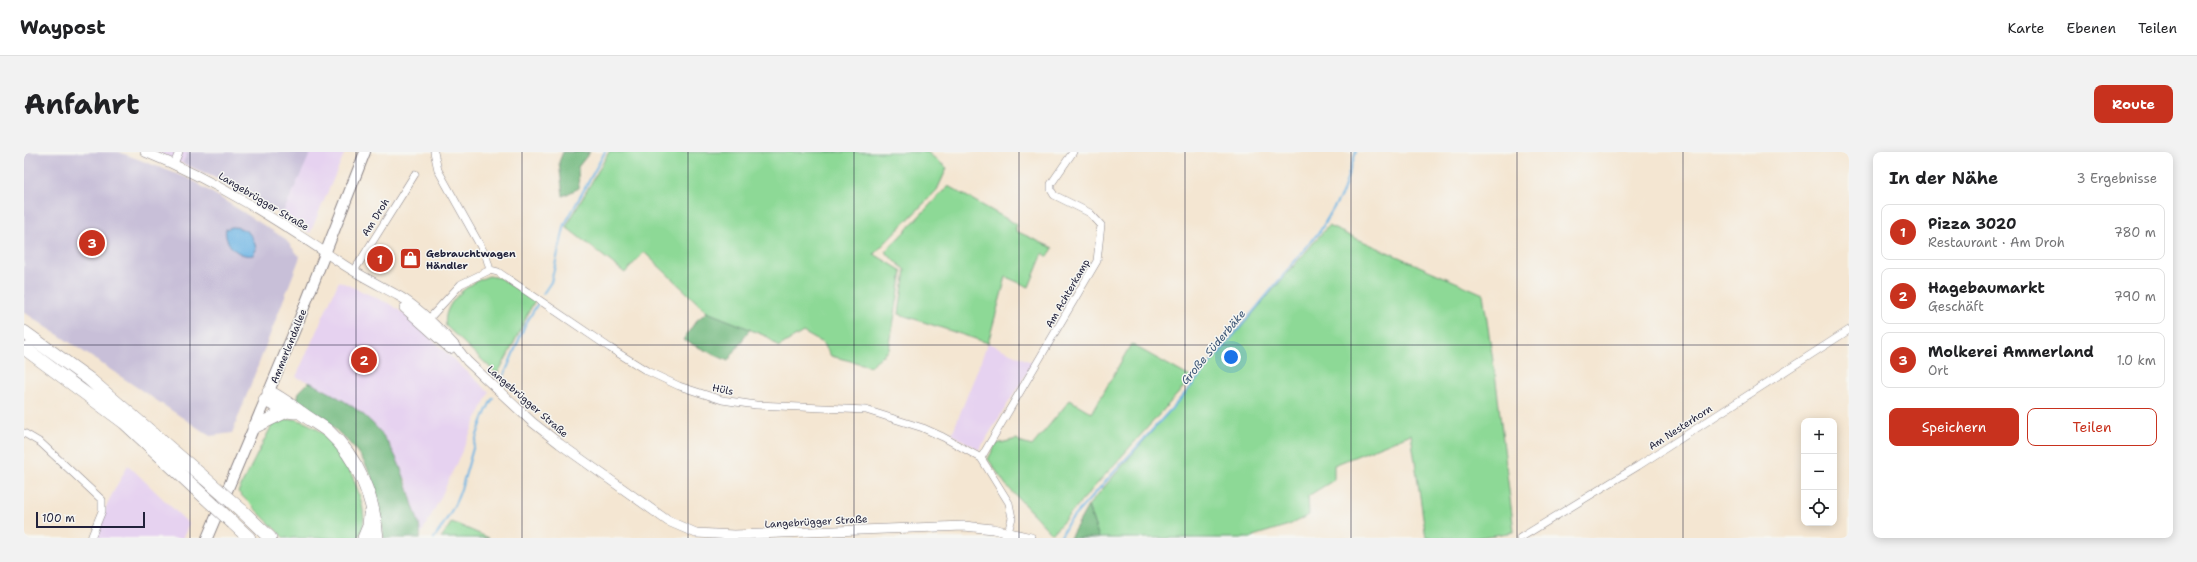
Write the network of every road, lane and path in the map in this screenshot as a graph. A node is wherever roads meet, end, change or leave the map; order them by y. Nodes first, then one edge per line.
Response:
1 (145, 152) edge
2 (180, 152) edge
3 (365, 152) edge
4 (434, 152) edge
5 (1073, 152) edge
6 (174, 164) junction
7 (415, 174) dead end
8 (326, 252) junction
9 (490, 270) junction
10 (354, 271) junction
11 (425, 322) junction
12 (1849, 330) edge
13 (24, 332) edge
14 (24, 348) edge
15 (267, 396) junction
16 (287, 411) junction
17 (301, 413) junction
18 (254, 427) junction
19 (24, 433) edge
20 (981, 458) junction
21 (371, 505) junction
22 (244, 514) junction
23 (1008, 532) junction
24 (91, 538) edge
25 (207, 538) edge
26 (249, 538) edge
27 (270, 538) edge
28 (276, 538) edge
29 (364, 538) edge
30 (377, 538) edge
31 (1031, 538) edge
32 (1520, 538) edge

1 - 6 street, Langebrügger Straße
2 - 6 street
3 - 8 main road, Ammerlandallee
4 - 9 street
5 - 20 street, Am Achterkamp
6 - 8 street, Langebrügger Straße
7 - 10 street, Am Droh
8 - 10 street, Langebrügger Straße
8 - 15 main road, Ammerlandallee
9 - 11 street
9 - 20 street, Hüls
10 - 11 street, Langebrügger Straße
11 - 23 street, Langebrügger Straße
12 - 32 street, Am Nesterhorn
13 - 22 highway, bridge
14 - 26 highway, bridge
15 - 16 highway
15 - 17 highway
15 - 18 main road, Ammerlandallee
16 - 17 highway
16 - 18 highway
17 - 21 highway
18 - 25 main road, Ammerlandallee
19 - 24 street
20 - 23 street
21 - 29 highway
21 - 30 highway
22 - 27 highway
22 - 28 highway
23 - 31 street, Langebrügger Straße

